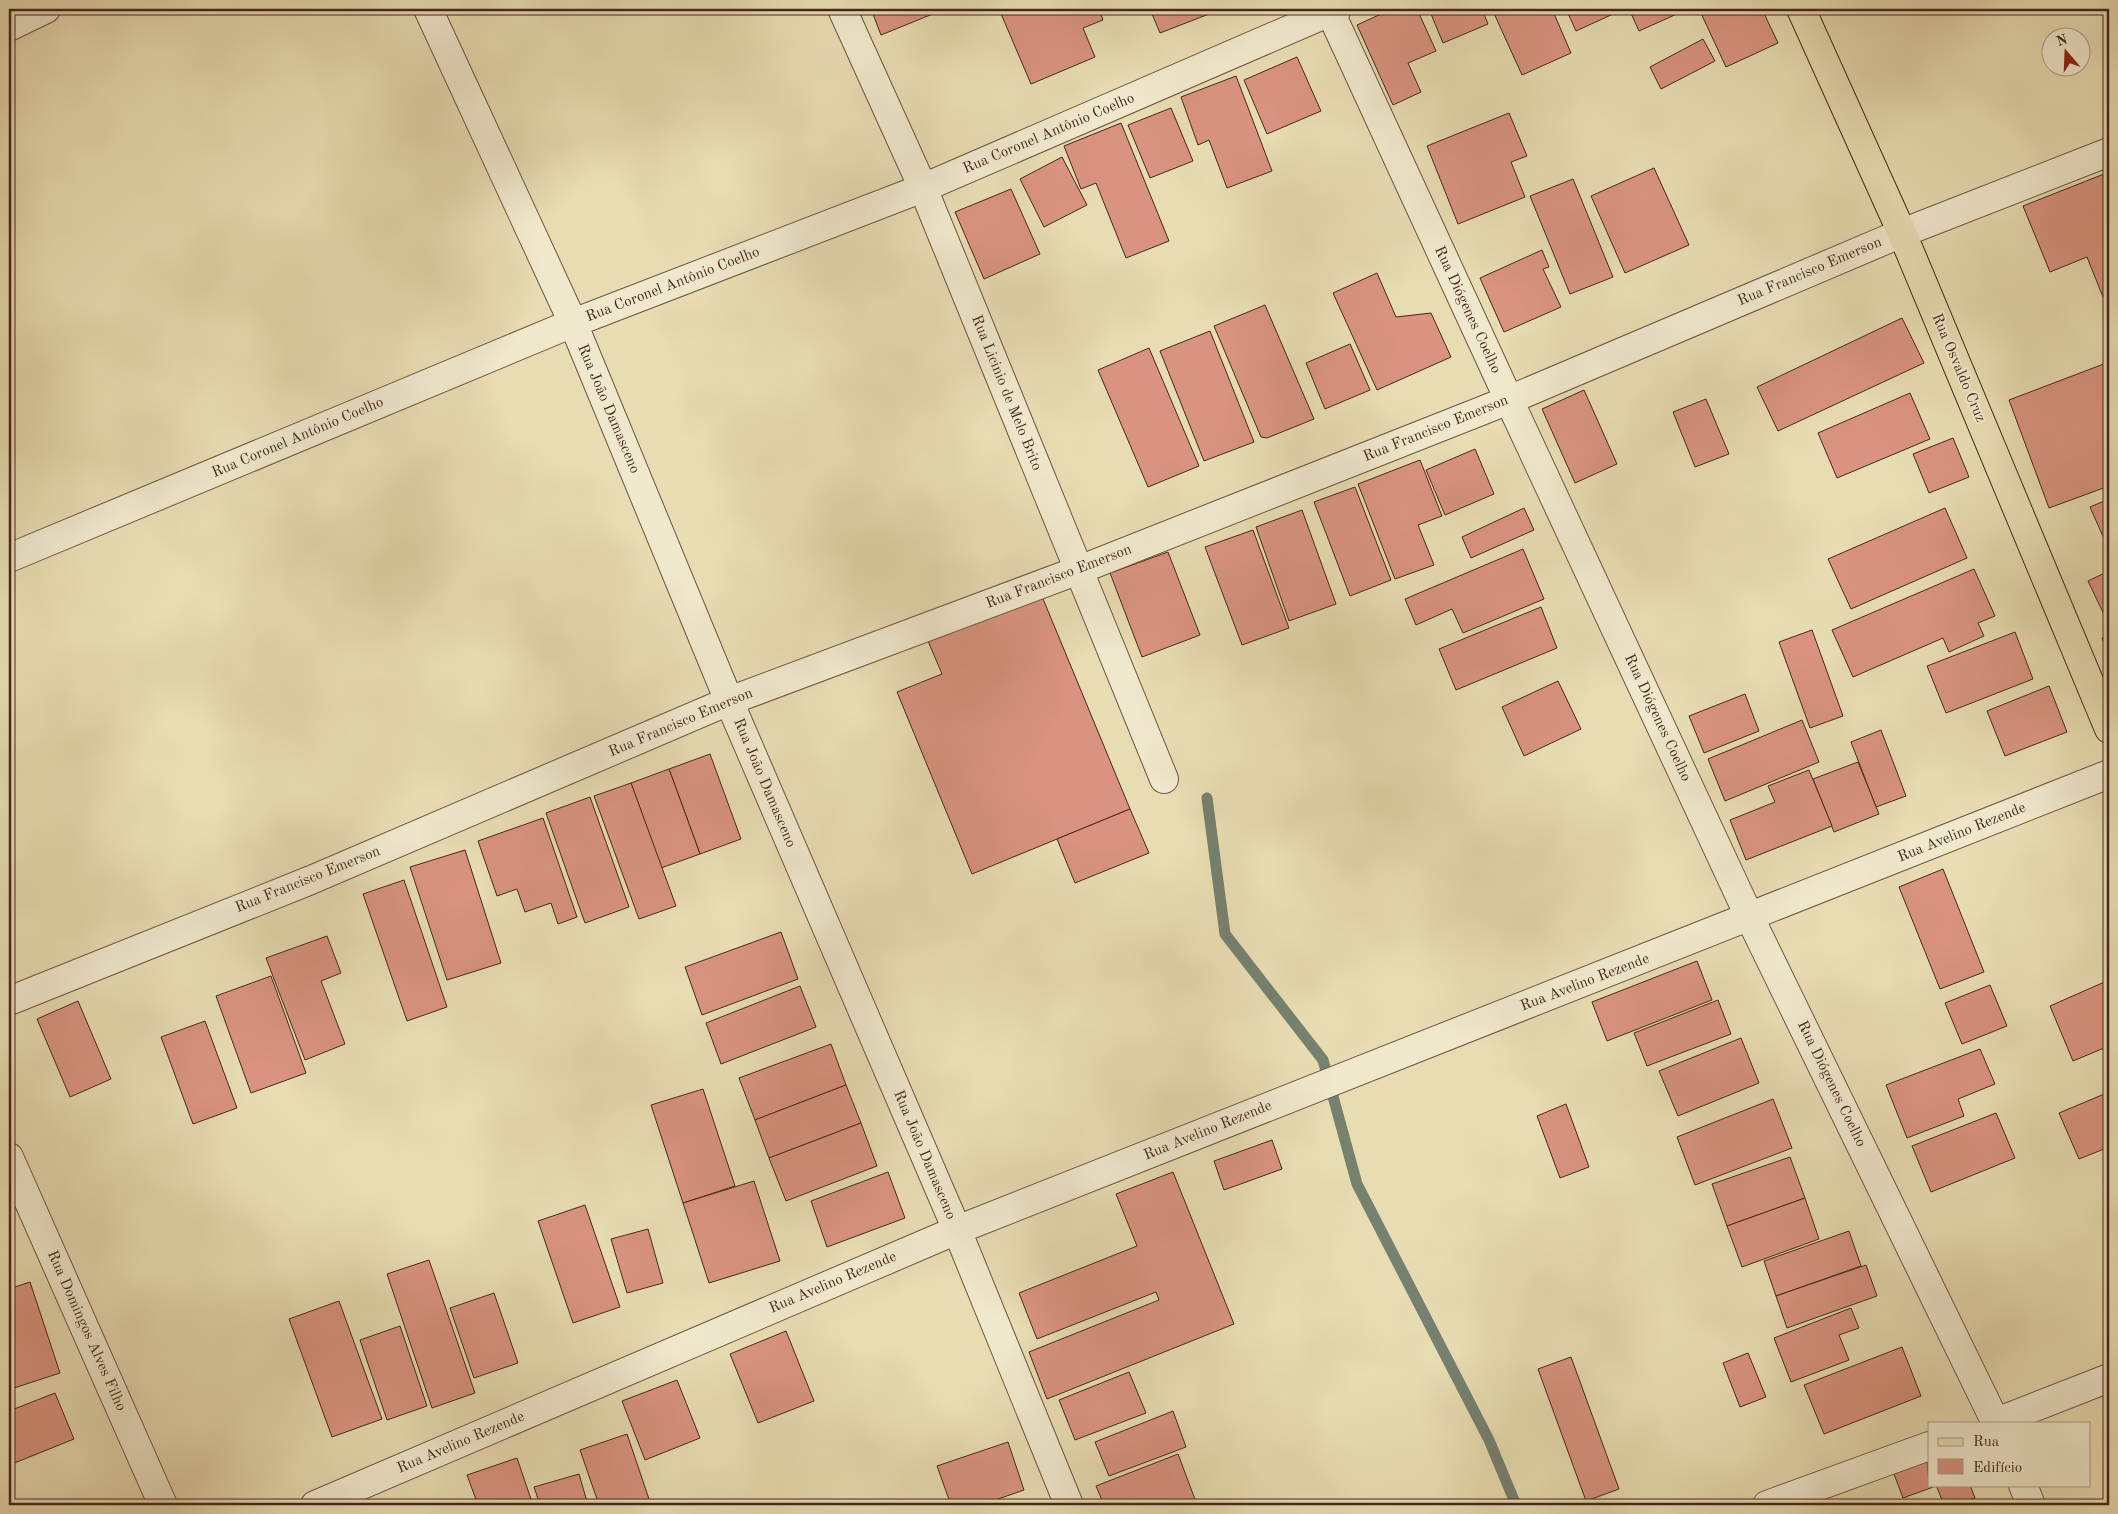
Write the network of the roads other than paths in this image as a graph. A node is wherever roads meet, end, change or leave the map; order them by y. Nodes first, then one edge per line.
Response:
1 (46, 9) edge
2 (428, 9) edge
3 (842, 9) edge
4 (1802, 9) edge
5 (1332, 10) edge
6 (9, 27) edge
7 (2109, 152) edge
8 (923, 188) junction
9 (1902, 233) junction
10 (573, 324) junction
11 (1509, 400) junction
12 (9, 558) edge
13 (1079, 570) junction
14 (729, 701) junction
15 (2109, 729) edge
16 (2109, 774) edge
17 (1164, 779) dead end
18 (1750, 918) junction
19 (9, 1001) edge
20 (9, 1157) edge
21 (957, 1230) junction
22 (2109, 1378) edge
23 (1995, 1422) edge
24 (1998, 1422) edge
25 (1928, 1446) edge
26 (2023, 1486) edge
27 (163, 1505) edge
28 (315, 1505) edge
29 (1069, 1505) edge
30 (1767, 1505) edge
31 (2032, 1505) edge

1 - 6 street
2 - 10 street, Rua João Damasceno
3 - 8 street, Rua Licinio de Melo Brito
4 - 9 main road, Rua Osvaldo Cruz
5 - 8 street, Rua Coronel Antônio Coelho
5 - 11 street, Rua Diógenes Coelho
7 - 9 street, Rua Francisco Emerson
8 - 10 street, Rua Coronel Antônio Coelho
8 - 13 street, Rua Licinio de Melo Brito
9 - 11 street, Rua Francisco Emerson
9 - 15 main road, Rua Osvaldo Cruz
10 - 12 street, Rua Coronel Antônio Coelho
10 - 14 street, Rua João Damasceno
11 - 13 street, Rua Francisco Emerson
11 - 18 street, Rua Diógenes Coelho
13 - 14 street, Rua Francisco Emerson
13 - 17 street, Rua Licinio de Melo Brito
14 - 19 street, Rua Francisco Emerson
14 - 21 street, Rua João Damasceno
16 - 18 street, Rua Avelino Rezende
18 - 21 street, Rua Avelino Rezende
18 - 23 street, Rua Diógenes Coelho
20 - 27 street, Rua Domingos Alves Filho
21 - 28 street, Rua Avelino Rezende
21 - 29 street, Rua João Damasceno
22 - 24 street
25 - 30 street
26 - 31 street

